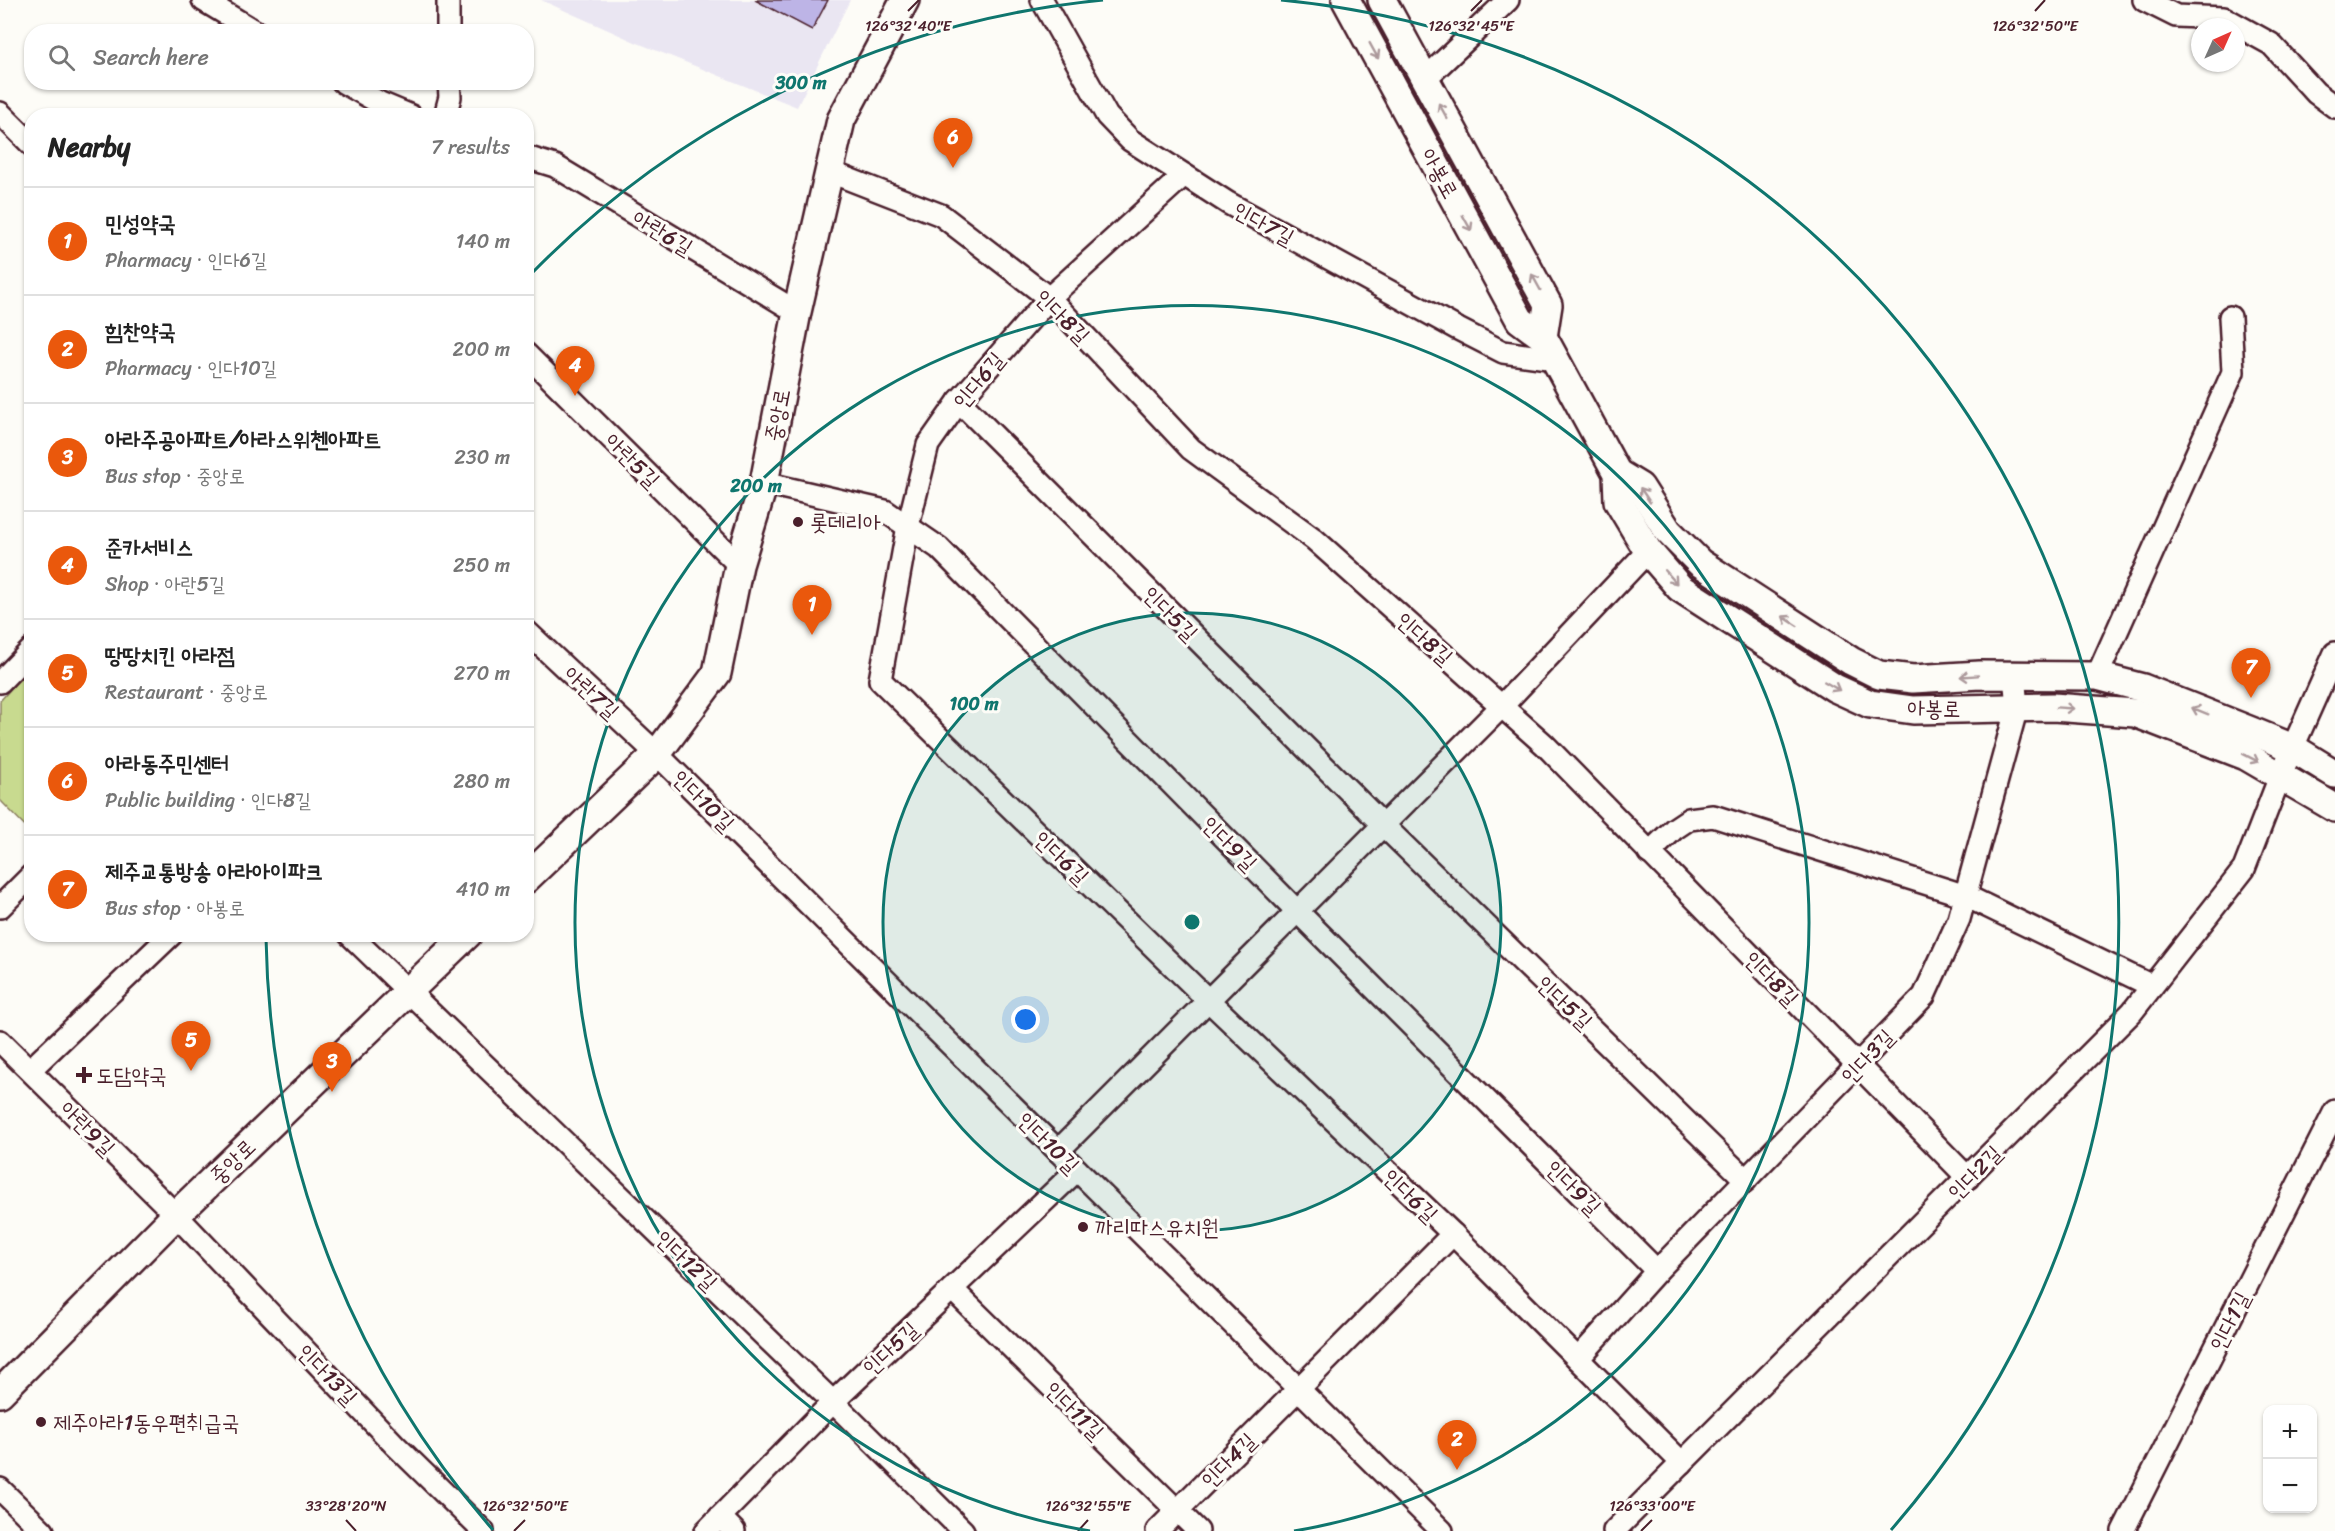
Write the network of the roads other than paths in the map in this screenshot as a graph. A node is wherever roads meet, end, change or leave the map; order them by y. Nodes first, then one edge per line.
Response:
1 (203, 0) edge
2 (448, 0) edge
3 (905, 0) edge
4 (1042, 0) edge
5 (1346, 0) edge
6 (1382, 0) edge
7 (1508, 0) edge
8 (2144, 0) edge
9 (243, 24) edge
10 (448, 24) edge
11 (1425, 79) junction
12 (357, 90) edge
13 (450, 90) edge
14 (2335, 107) edge
15 (392, 108) edge
16 (447, 108) edge
17 (0, 113) edge
18 (24, 137) edge
19 (534, 159) edge
20 (828, 171) junction
21 (1184, 175) junction
22 (1049, 298) junction
23 (796, 312) junction
24 (2230, 317) dead end
25 (1549, 348) junction
26 (534, 362) edge
27 (959, 400) junction
28 (1617, 473) junction
29 (764, 483) junction
30 (908, 526) junction
31 (1648, 551) junction
32 (740, 565) junction
33 (534, 639) edge
34 (2335, 653) edge
35 (24, 657) edge
36 (2014, 675) junction
37 (2097, 676) junction
38 (0, 682) edge
39 (1501, 707) junction
40 (2016, 708) junction
41 (2294, 748) junction
42 (657, 754) junction
43 (2281, 774) junction
44 (2335, 774) edge
45 (2335, 808) edge
46 (1383, 825) junction
47 (1650, 853) junction
48 (534, 871) edge
49 (24, 883) edge
50 (1966, 896) junction
51 (0, 907) edge
52 (1297, 911) junction
53 (164, 942) edge
54 (357, 942) edge
55 (460, 942) edge
56 (2152, 986) junction
57 (408, 991) junction
58 (1208, 1000) junction
59 (0, 1041) edge
60 (1858, 1066) junction
61 (30, 1070) junction
62 (2335, 1111) edge
63 (1058, 1151) junction
64 (1077, 1170) junction
65 (1968, 1178) junction
66 (1746, 1180) junction
67 (176, 1215) junction
68 (1453, 1234) junction
69 (1657, 1271) junction
70 (952, 1289) junction
71 (1578, 1359) junction
72 (1299, 1390) junction
73 (0, 1393) edge
74 (833, 1401) junction
75 (1682, 1463) junction
76 (0, 1489) edge
77 (1177, 1511) junction
78 (720, 1526) edge
79 (43, 1531) edge
80 (483, 1531) edge
81 (963, 1531) edge
82 (1157, 1531) edge
83 (1198, 1531) edge
84 (1442, 1531) edge
85 (1614, 1531) edge
86 (2124, 1531) edge

1 - 9 street
2 - 10 street
3 - 20 main road, 중앙로
4 - 21 street, 인다7길
5 -> 25 main road, 아봉로
6 - 11 main road, 아봉로
7 - 11 street
8 - 14 street
25 -> 11 main road, 아봉로
12 - 15 street
13 - 16 street
17 - 18 street
19 - 23 street, 아란6길
20 - 22 street, 인다8길
20 - 23 main road, 중앙로
21 - 22 street, 인다6길
21 - 25 street, 인다7길
22 - 27 street, 인다6길
22 - 39 street, 인다8길
23 - 29 main road, 중앙로
24 - 37 street
25 - 28 main road, 아봉로
26 - 32 street, 아란5길
27 - 30 street, 인다6길
27 - 46 street, 인다5길
28 - 31 main road, 아봉로
36 -> 28 main road, 아봉로
29 - 30 street, 인다9길
29 - 32 main road, 중앙로
30 - 52 street, 인다9길
30 - 58 street, 인다6길
31 - 39 street
31 -> 40 main road, 아봉로
32 - 42 main road, 중앙로
33 - 42 street, 아란7길
34 - 41 street, 인다2길
35 - 38 street
36 - 37 main road, 아봉로
36 - 40 street, 인다3길
41 -> 37 main road, 아봉로
39 - 46 street
39 - 47 street, 인다8길
40 -> 43 main road, 아봉로
40 - 50 street, 인다3길
41 - 43 street, 인다2길
41 - 44 main road, 아봉로
42 - 48 main road, 중앙로
42 - 63 street, 인다10길
43 - 45 main road, 아봉로
43 - 56 street, 인다2길
46 - 52 street
46 - 66 street, 인다5길
47 - 50 street
47 - 60 street, 인다8길
49 - 51 street
50 - 56 street
50 - 60 street, 인다3길
52 - 58 street
52 - 69 street, 인다9길
53 - 61 street
54 - 57 street, 인다12길
55 - 57 main road, 중앙로
56 - 65 street, 인다2길
57 - 67 main road, 중앙로
57 - 74 street, 인다12길
58 - 63 street
58 - 68 street, 인다6길
59 - 61 street, 아란9길
60 - 65 street, 인다8길
60 - 66 street, 인다3길
61 - 67 street, 아란9길
62 - 86 street, 인다1길
63 - 64 street, 인다10길
64 - 70 street, 인다5길
64 - 72 street, 인다10길
65 - 75 street, 인다2길
66 - 69 street, 인다3길
67 - 73 main road, 중앙로
67 - 80 street, 인다13길
68 - 71 street, 인다6길
68 - 72 street, 인다4길
69 - 71 street, 인다3길
70 - 74 street, 인다5길
70 - 77 street, 인다11길
71 - 75 street, 인다6길
72 - 77 street, 인다4길
72 - 84 street, 인다10길
74 - 78 street, 인다5길
74 - 81 street, 인다12길
75 - 85 street, 인다2길
76 - 79 street
77 - 82 street, 인다4길
77 - 83 street, 인다11길

